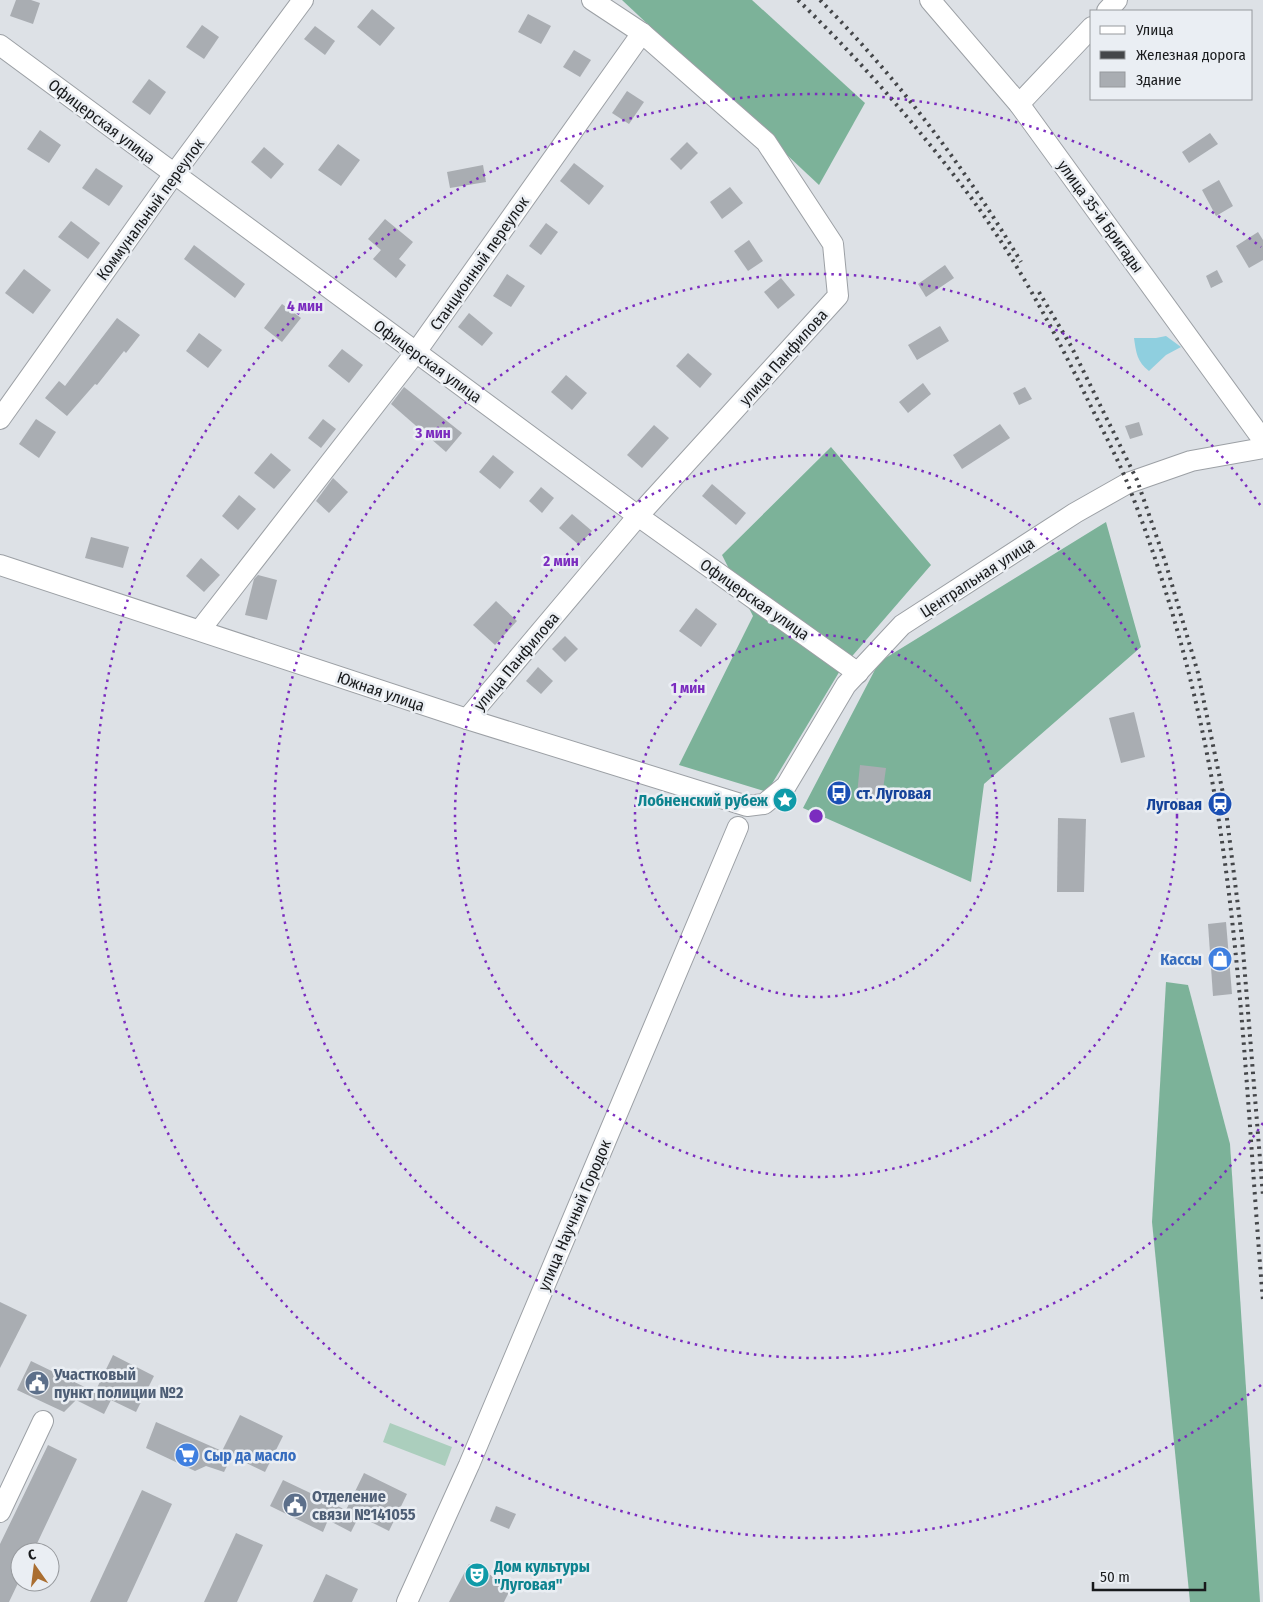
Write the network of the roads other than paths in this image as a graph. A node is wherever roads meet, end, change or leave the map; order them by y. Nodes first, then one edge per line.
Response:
1 (303, 0) edge
2 (592, 0) edge
3 (930, 0) edge
4 (1117, 0) edge
5 (1108, 10) edge
6 (1090, 29) edge
7 (642, 33) junction
8 (0, 45) edge
9 (1019, 104) junction
10 (174, 174) junction
11 (416, 352) junction
12 (0, 419) edge
13 (1263, 440) edge
14 (1263, 448) edge
15 (638, 516) junction
16 (0, 565) edge
17 (200, 630) junction
18 (858, 673) junction
19 (467, 720) junction
20 (764, 804) joint
21 (738, 827) dead end
22 (43, 1421) dead end
23 (0, 1512) edge
24 (407, 1602) edge

1 - 10 street, Коммунальный переулок
2 - 7 street, улица Панфилова
3 - 9 street, улица 35-й Бригады
4 - 5 street
6 - 9 street
7 - 11 street, Станционный переулок
7 - 15 street, улица Панфилова
8 - 10 street, Офицерская улица
9 - 13 street, улица 35-й Бригады
10 - 11 street, Офицерская улица
10 - 12 street, Коммунальный переулок
11 - 15 street, Офицерская улица
11 - 17 street, Станционный переулок
14 - 18 street, Центральная улица
15 - 18 street, Офицерская улица
15 - 19 street, улица Панфилова
16 - 17 street, Южная улица
17 - 19 street, Южная улица
18 - 20 street, Центральная улица
19 - 20 street, Южная улица
21 - 24 street, улица Научный Городок
22 - 23 street

